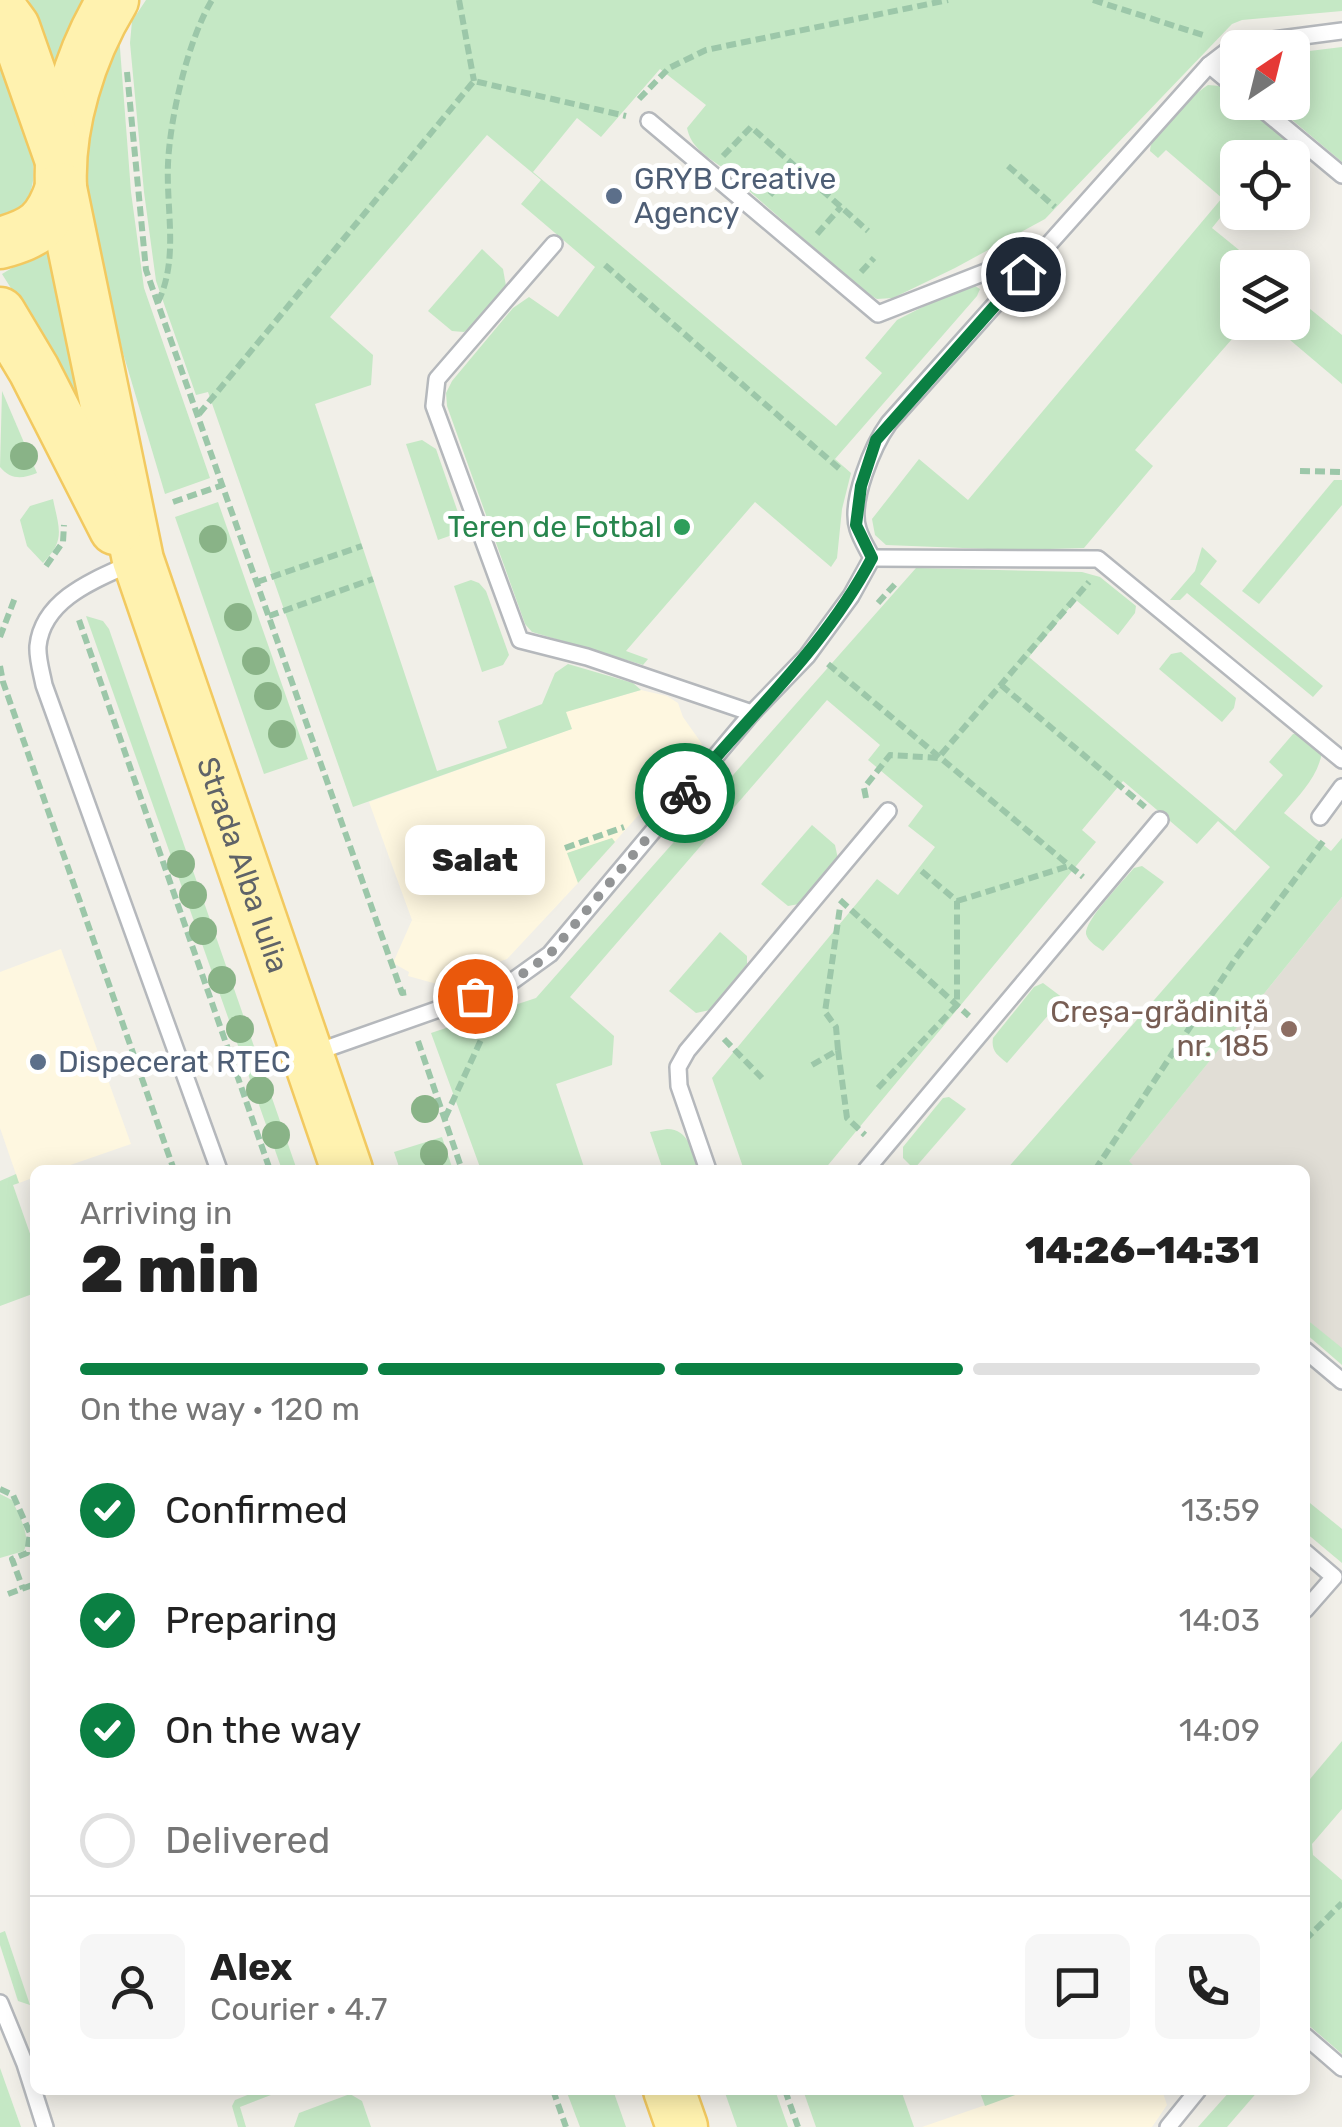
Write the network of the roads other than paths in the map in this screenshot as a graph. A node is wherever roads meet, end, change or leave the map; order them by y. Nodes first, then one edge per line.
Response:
1 (113, 0) edge
2 (0, 8) edge
3 (1342, 31) edge
4 (1208, 65) junction
5 (1220, 75) edge
6 (649, 120) road end
7 (1276, 120) edge
8 (60, 173) junction
9 (1342, 175) edge
10 (0, 243) edge
11 (554, 244) dead end
12 (1048, 247) junction
13 (0, 313) edge
14 (872, 558) junction
15 (138, 560) junction
16 (752, 713) junction
17 (1342, 760) edge
18 (1342, 788) edge
19 (888, 811) dead end
20 (1320, 817) road end
21 (1160, 820) road end
22 (307, 1056) junction
23 (216, 1165) edge
24 (345, 1165) edge
25 (706, 1165) edge
26 (870, 1165) edge
27 (1310, 1354) edge
28 (1342, 1381) edge
29 (1310, 1556) edge
30 (1310, 1604) edge
31 (0, 2003) edge
32 (1310, 2040) edge
33 (1342, 2068) edge
34 (30, 2080) edge
35 (35, 2095) edge
36 (672, 2095) edge
37 (1194, 2095) edge
38 (45, 2127) edge
39 (682, 2127) edge
40 (1168, 2127) edge

1 - 8 main road, Strada Alba Iulia
2 - 8 main road
3 - 4 lane
4 - 5 lane
4 - 12 lane
6 - 12 lane
7 - 9 lane
8 - 10 main road
8 - 15 main road, Strada Alba Iulia
11 - 16 lane
12 - 14 lane
13 - 15 main road, Strada Alba Iulia
14 - 16 lane
14 - 17 lane
15 - 22 main road, Strada Alba Iulia
15 - 23 lane
16 - 22 lane
18 - 20 lane
19 - 25 lane
21 - 26 lane
22 - 24 main road, Strada Alba Iulia
27 - 28 lane
29 - 30 lane
31 - 34 lane
32 - 33 lane
35 - 38 lane
36 - 39 main road
37 - 40 lane

